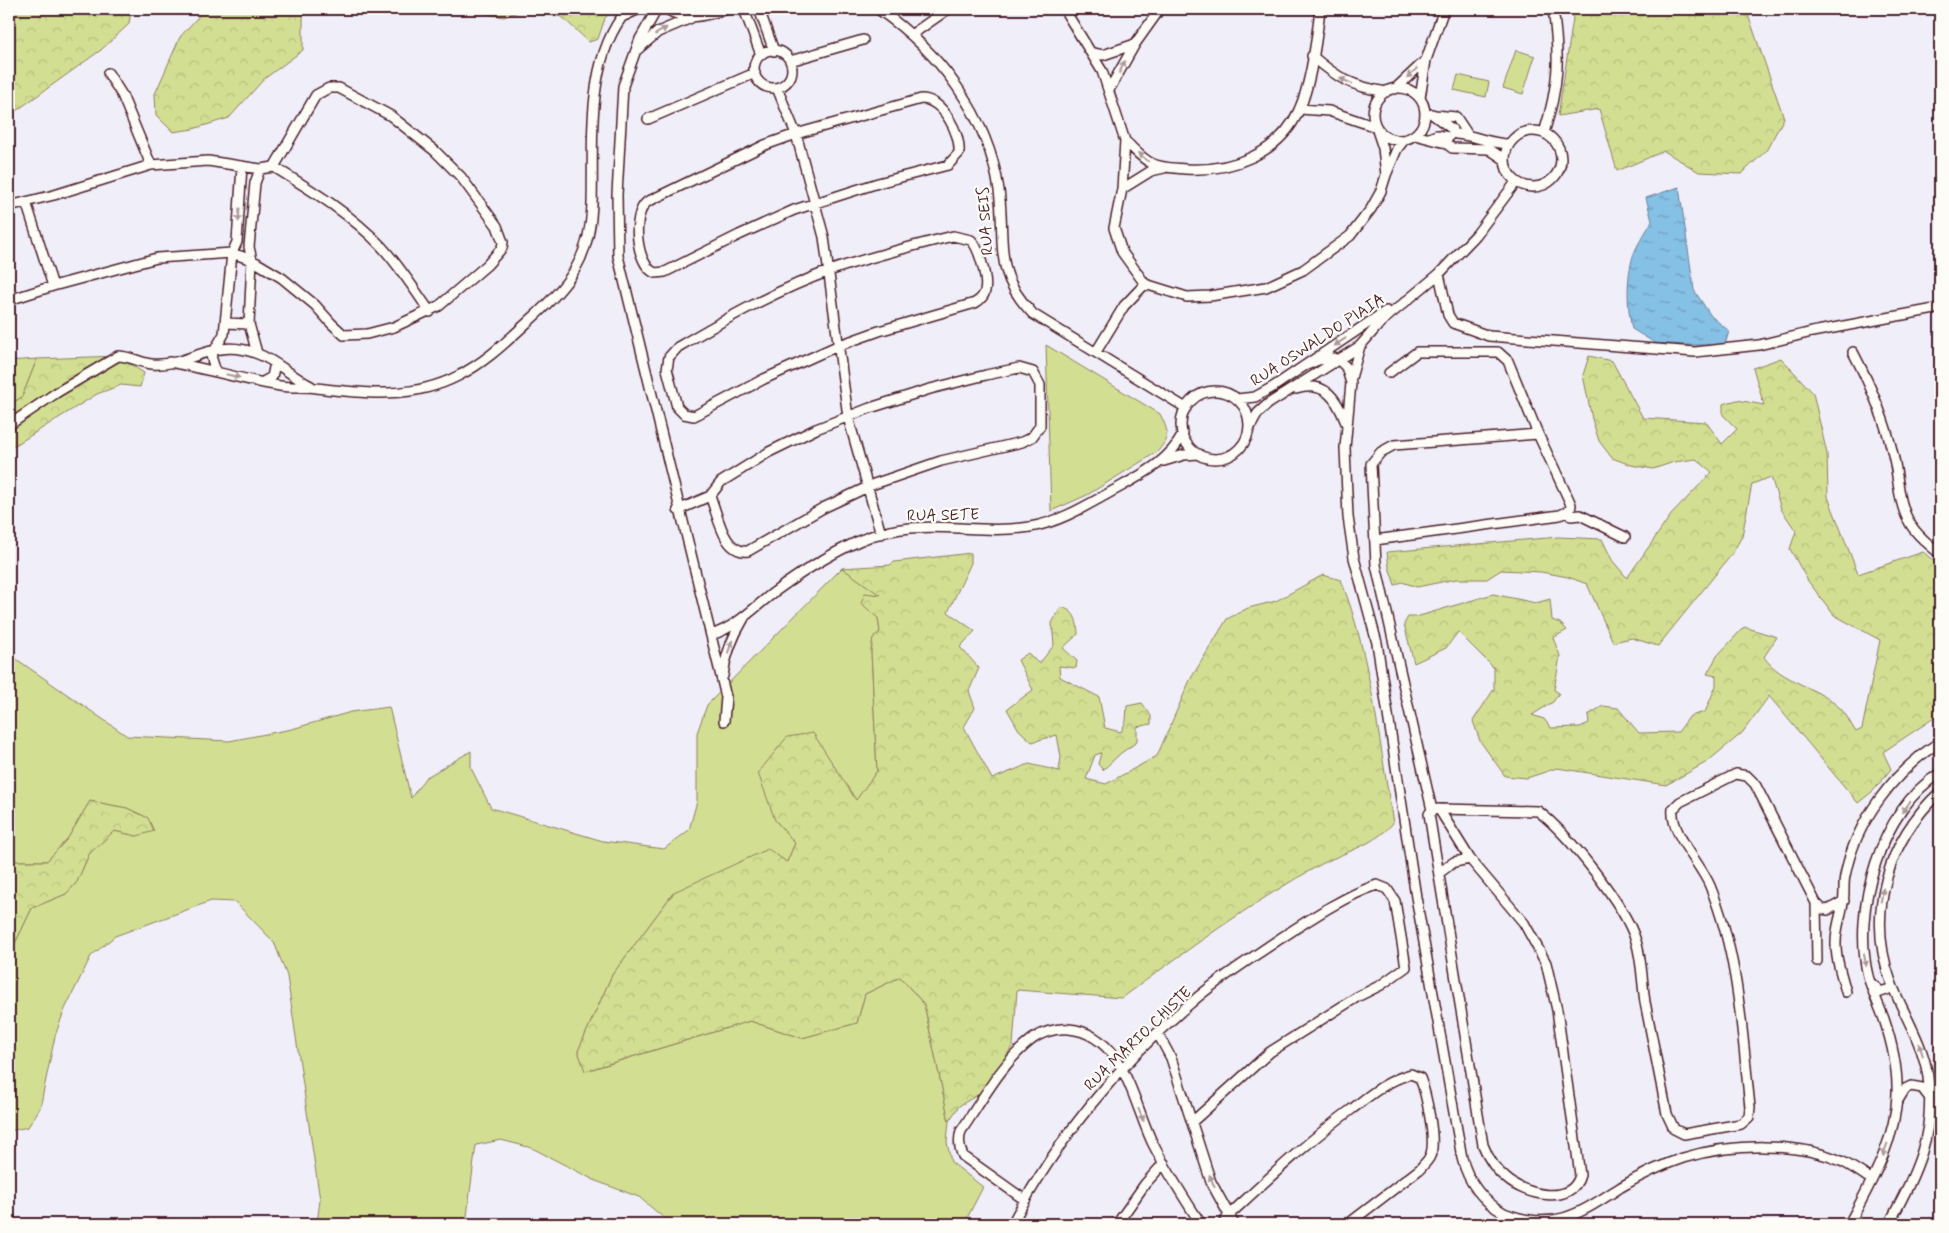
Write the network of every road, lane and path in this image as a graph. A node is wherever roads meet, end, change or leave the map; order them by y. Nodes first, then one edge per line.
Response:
1 (628, 9) edge
2 (638, 9) edge
3 (656, 9) edge
4 (666, 9) edge
5 (727, 9) edge
6 (744, 9) edge
7 (760, 9) edge
8 (878, 9) edge
9 (948, 9) edge
10 (1064, 9) edge
11 (1160, 9) edge
12 (1320, 9) edge
13 (1444, 9) edge
14 (1553, 9) edge
15 (621, 18) junction
16 (691, 18) junction
17 (911, 35) junction
18 (863, 40) dead end
19 (1135, 44) junction
20 (774, 51) junction
21 (635, 52) junction
22 (1093, 53) junction
23 (761, 55) junction
24 (1312, 56) junction
25 (1426, 60) junction
26 (790, 61) junction
27 (755, 73) junction
28 (108, 74) dead end
29 (777, 88) junction
30 (1109, 90) junction
31 (1391, 90) junction
32 (1420, 98) junction
33 (1300, 110) junction
34 (1426, 112) junction
35 (1435, 115) junction
36 (648, 119) dead end
37 (1376, 127) junction
38 (1544, 133) junction
39 (796, 134) junction
40 (1415, 135) junction
41 (1452, 135) junction
42 (1468, 135) junction
43 (1429, 138) junction
44 (1404, 140) junction
45 (1124, 141) junction
46 (1509, 144) junction
47 (1469, 147) junction
48 (1504, 159) junction
49 (151, 165) junction
50 (242, 166) junction
51 (274, 168) junction
52 (1164, 168) junction
53 (260, 169) junction
54 (1386, 175) junction
55 (1516, 182) junction
56 (1122, 189) junction
57 (26, 202) junction
58 (816, 203) junction
59 (9, 206) edge
60 (232, 253) junction
61 (252, 260) junction
62 (830, 271) junction
63 (1439, 274) junction
64 (1145, 284) junction
65 (53, 286) junction
66 (1411, 297) junction
67 (9, 300) edge
68 (1940, 308) edge
69 (430, 312) junction
70 (225, 323) junction
71 (249, 324) junction
72 (838, 346) junction
73 (1360, 346) junction
74 (215, 348) junction
75 (1096, 352) junction
76 (1853, 352) dead end
77 (257, 353) junction
78 (1340, 360) junction
79 (169, 362) junction
80 (275, 363) junction
81 (1304, 366) junction
82 (216, 372) junction
83 (1389, 373) dead end
84 (262, 382) junction
85 (1351, 384) junction
86 (313, 387) junction
87 (1286, 392) junction
88 (1237, 399) junction
89 (1186, 408) junction
90 (848, 417) junction
91 (9, 424) edge
92 (1347, 425) junction
93 (1249, 429) junction
94 (1183, 434) junction
95 (1538, 434) junction
96 (1199, 454) junction
97 (1160, 463) junction
98 (866, 488) junction
99 (710, 496) junction
100 (1569, 509) junction
101 (678, 510) junction
102 (881, 534) junction
103 (1625, 537) dead end
104 (1375, 540) junction
105 (1940, 554) edge
106 (747, 613) junction
107 (711, 635) junction
108 (723, 684) junction
109 (724, 721) dead end
110 (1940, 742) edge
111 (1940, 773) edge
112 (1940, 792) edge
113 (1436, 809) junction
114 (1470, 859) junction
115 (1439, 873) junction
116 (1844, 901) junction
117 (1816, 903) junction
118 (1817, 961) dead end
119 (1868, 978) junction
120 (1892, 985) junction
121 (1846, 992) dead end
122 (1158, 1034) junction
123 (1122, 1070) junction
124 (1929, 1098) junction
125 (1897, 1103) junction
126 (1192, 1122) junction
127 (1164, 1163) junction
128 (1872, 1180) junction
129 (1025, 1200) junction
130 (1229, 1215) junction
131 (1890, 1221) edge
132 (1012, 1224) edge
133 (1117, 1224) edge
134 (1201, 1224) edge
135 (1223, 1224) edge
136 (1234, 1224) edge
137 (1348, 1224) edge
138 (1849, 1224) edge
139 (1903, 1224) edge

1 - 15 street
2 - 15 street
3 - 21 street
4 - 16 street
5 - 16 street
6 - 23 street
7 - 20 street
8 - 17 street, RUA SEIS
9 - 17 street
10 - 22 street
11 - 19 street
12 - 24 street
13 - 25 street
14 - 38 street
15 - 86 street
21 -> 16 street
17 - 75 street, RUA SEIS
18 - 26 street
19 - 22 street
30 -> 19 street
20 - 23 street
20 - 26 street
21 - 101 street
22 - 30 street
23 - 27 street
31 -> 24 street
24 - 33 street
25 -> 31 street
25 - 32 street
26 - 29 street
27 - 29 street
27 - 36 street
28 - 49 street
29 - 39 street
30 - 45 street
31 - 32 street
31 - 37 street
32 - 34 street
33 - 37 street
33 - 52 street
34 - 35 street
34 - 40 street
35 - 41 street
35 - 42 street
37 - 44 street
37 - 54 street
38 - 46 street
38 - 55 street
39 - 58 street
39 - 58 street
39 - 58 street
40 - 43 street
40 - 44 street
41 - 42 street
41 - 43 street
41 - 47 street
42 - 46 street
43 - 47 street
44 - 54 street
52 -> 45 street
45 - 56 street
46 - 48 street
47 - 48 street
48 - 55 street
49 - 50 street
49 - 57 street
50 - 53 street
50 -> 60 street
51 - 53 street
51 - 69 street
51 - 69 street
52 - 56 street
53 - 61 street
54 - 64 street
55 - 63 street, RUA OSWALDO PIAIA
56 - 64 street
57 - 59 street
57 - 65 street
58 - 62 street
60 - 61 street
60 - 65 street
60 - 70 street
61 - 69 street
61 - 71 street
62 - 72 street
62 - 72 street
62 - 72 street
63 - 66 street, RUA OSWALDO PIAIA
63 - 68 street
64 - 75 street
65 - 67 street
66 - 73 street, RUA OSWALDO PIAIA
66 -> 81 street, RUA OSWALDO PIAIA
70 - 71 street
70 - 74 street
71 - 77 street
72 - 90 street
73 - 78 street, RUA OSWALDO PIAIA
73 - 85 street
74 - 77 street
74 - 79 street
74 - 82 street
75 - 89 street, RUA SEIS
76 - 105 street
77 - 80 street
78 - 81 street
78 - 85 street
78 - 87 street, RUA OSWALDO PIAIA
79 - 82 street
79 - 91 street
80 - 84 street
80 - 86 street
81 - 88 street, RUA OSWALDO PIAIA
82 -> 84 street
83 - 95 street
84 - 86 street
85 - 92 street
87 - 92 street
87 - 93 street, RUA OSWALDO PIAIA
88 - 89 street
88 - 93 street
89 - 94 street
90 - 98 street
90 - 98 street
90 - 99 street
92 - 128 street
93 - 96 street
94 - 96 street
94 - 97 street, RUA SETE
95 - 100 street
95 - 104 street
96 - 97 street, RUA SETE
97 - 102 street, RUA SETE
98 - 99 street
98 - 102 street
99 - 101 street
100 - 103 street
100 - 104 street
101 - 107 street
102 - 106 street, RUA SETE
104 - 113 street
106 - 107 street, RUA SETE
108 -> 106 street
107 - 108 street
108 - 109 street
110 - 116 street
111 -> 119 street
120 -> 112 street
113 - 114 street
113 - 115 street
113 - 117 street
114 - 115 street
114 - 115 street
116 - 117 street
116 - 121 street
117 - 118 street
119 - 120 street
119 - 125 street
124 -> 120 street
122 - 123 street, RUA MARIO CHISTE
122 - 126 street
122 - 126 street, RUA MARIO CHISTE
123 -> 127 street
123 - 129 street, RUA MARIO CHISTE
123 - 129 street
124 - 125 street
124 - 131 street
125 -> 128 street
130 -> 126 street
127 - 133 street
127 - 134 street
128 - 138 street
129 - 132 street, RUA MARIO CHISTE
130 - 135 street
130 - 136 street
130 - 137 street
131 - 139 street

